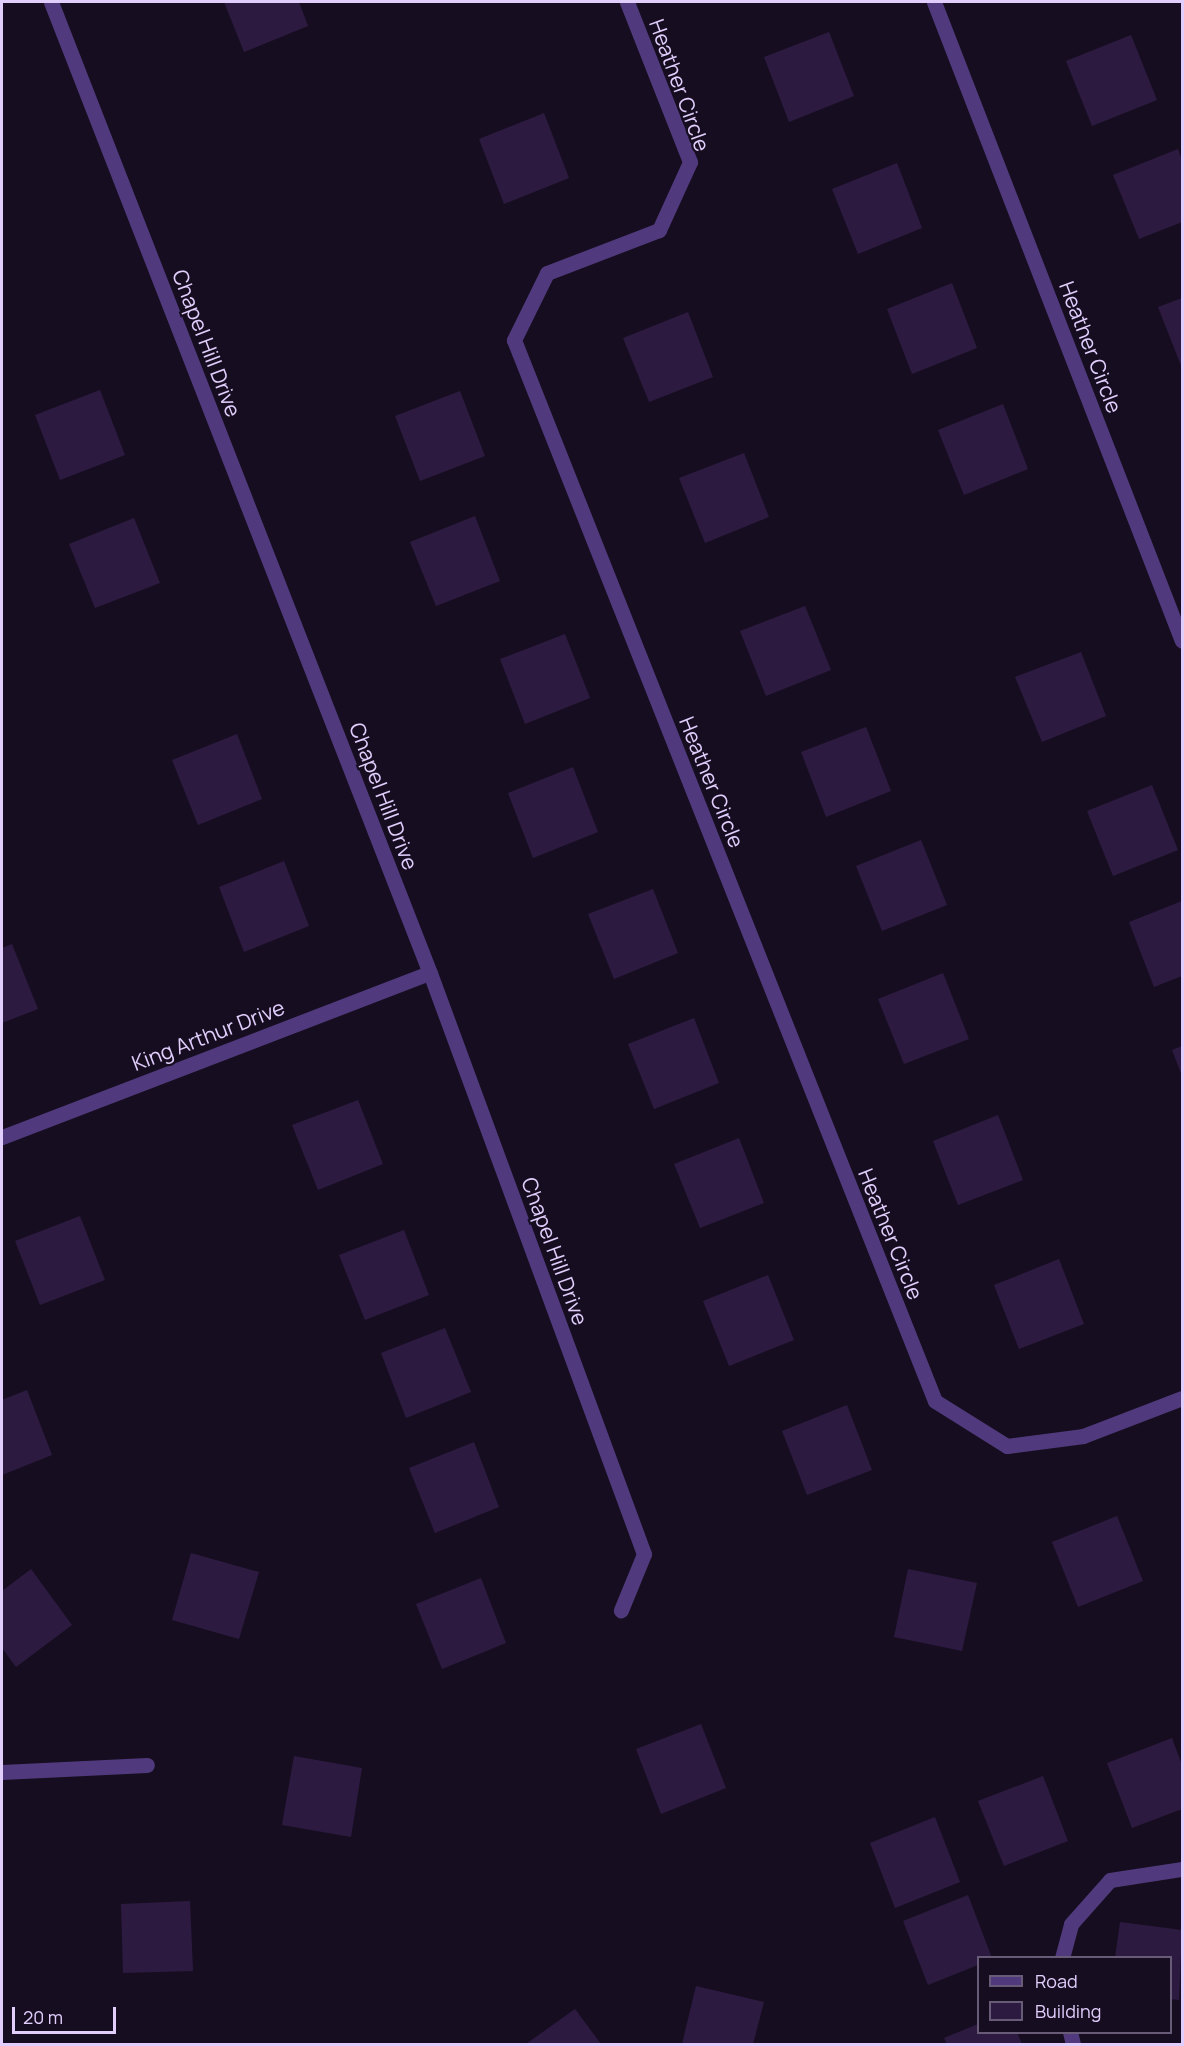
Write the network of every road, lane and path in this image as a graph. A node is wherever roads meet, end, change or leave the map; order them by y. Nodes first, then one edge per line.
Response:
1 (51, 2) edge
2 (627, 2) edge
3 (934, 2) edge
4 (1182, 641) edge
5 (430, 973) junction
6 (2, 1137) edge
7 (1182, 1398) edge
8 (621, 1610) dead end
9 (147, 1765) dead end
10 (2, 1772) edge
11 (1182, 1869) edge
12 (1063, 1956) edge

1 - 5 street, Chapel Hill Drive
2 - 7 street, Heather Circle
3 - 4 street, Heather Circle
5 - 6 street, King Arthur Drive
5 - 8 street, Chapel Hill Drive
9 - 10 street
11 - 12 street

